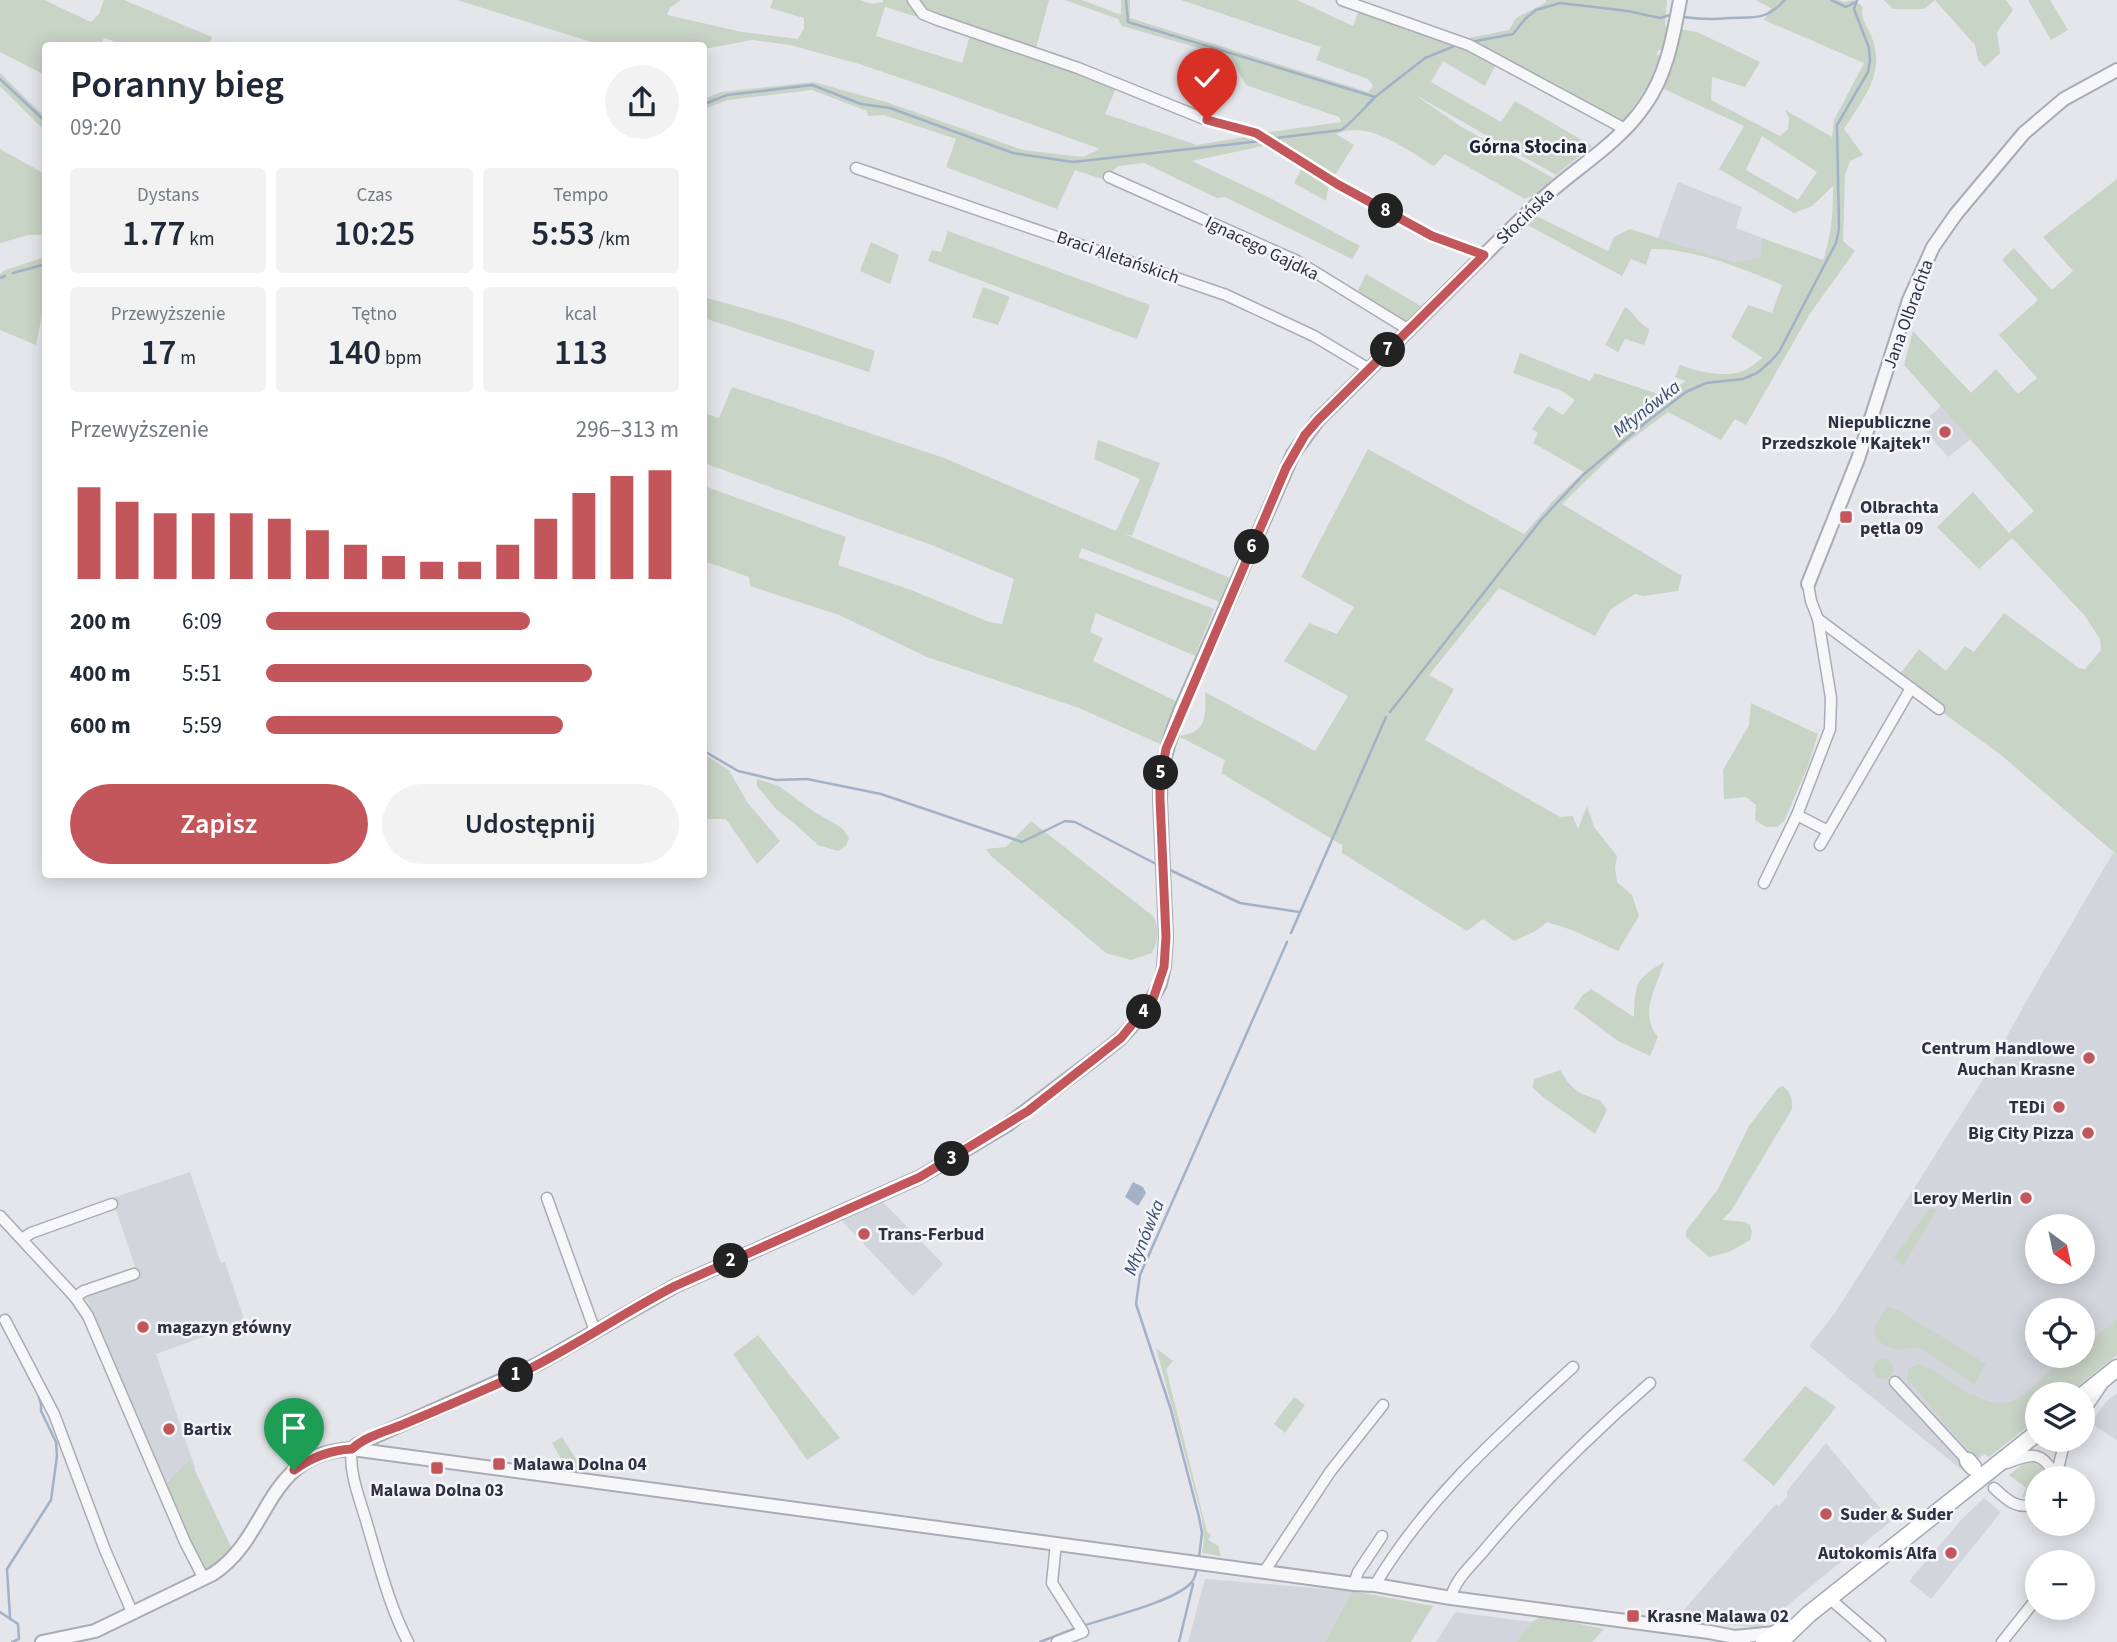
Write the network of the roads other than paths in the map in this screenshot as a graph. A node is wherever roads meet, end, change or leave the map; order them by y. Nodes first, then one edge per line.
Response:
1 (914, 0) edge
2 (1342, 0) edge
3 (1680, 0) edge
4 (2117, 70) edge
5 (1625, 129) junction
6 (856, 168) dead end
7 (1109, 177) dead end
8 (1484, 255) junction
9 (1409, 330) junction
10 (1369, 369) junction
11 (1808, 584) joint
12 (1818, 619) junction
13 (1911, 688) junction
14 (1939, 709) dead end
15 (1797, 815) junction
16 (1828, 831) junction
17 (1820, 845) dead end
18 (1764, 883) dead end
19 (547, 1198) dead end
20 (112, 1204) dead end
21 (0, 1216) edge
22 (22, 1239) junction
23 (134, 1274) dead end
24 (75, 1297) junction
25 (5, 1320) dead end
26 (595, 1331) junction
27 (1573, 1367) dead end
28 (2113, 1372) edge
29 (1895, 1382) dead end
30 (1650, 1383) dead end
31 (2095, 1386) edge
32 (2095, 1396) edge
33 (1383, 1405) dead end
34 (2025, 1443) edge
35 (352, 1449) junction
36 (1970, 1464) dead end
37 (2049, 1466) edge
38 (1990, 1471) junction
39 (1994, 1488) dead end
40 (2025, 1505) edge
41 (1382, 1536) dead end
42 (1056, 1543) junction
43 (1264, 1572) junction
44 (204, 1579) junction
45 (1354, 1584) junction
46 (1376, 1585) junction
47 (1451, 1598) junction
48 (1829, 1598) junction
49 (2025, 1613) edge
50 (133, 1614) junction
51 (80, 1638) edge
52 (1739, 1639) edge
53 (1773, 1639) edge
54 (42, 1642) edge
55 (408, 1642) edge
56 (1057, 1642) edge
57 (1880, 1642) edge
58 (2001, 1642) edge

1 - 8 street
2 - 5 street
3 - 5 street, Słocińska
4 - 11 street, Jana Olbrachta
5 - 8 street, Słocińska
6 - 10 street, Braci Aletańskich
7 - 9 street, Ignacego Gajdka
8 - 9 street, Słocińska
9 - 10 street, Słocińska
10 - 26 street, Słocińska
11 - 12 street
12 - 13 street
12 - 15 street
13 - 14 street
13 - 16 street
15 - 16 street
15 - 18 street
16 - 17 street
19 - 26 street
20 - 22 street
21 - 22 street
22 - 24 street
23 - 24 street
24 - 44 street
25 - 50 street
26 - 35 street, Słocińska
27 - 46 street
28 - 31 main road
28 - 32 street
29 - 36 street
30 - 47 street
33 - 43 street
34 - 38 main road
35 - 42 street
35 - 44 street
35 - 55 street
37 - 38 street
38 - 48 main road
39 - 40 street
41 - 45 street
42 - 43 street
42 - 56 street
43 - 45 street
44 - 50 street
45 - 46 street
46 - 47 street
47 - 52 street
48 - 53 main road
48 - 57 street
49 - 58 street
50 - 51 street
51 - 54 street
52 - 53 street

